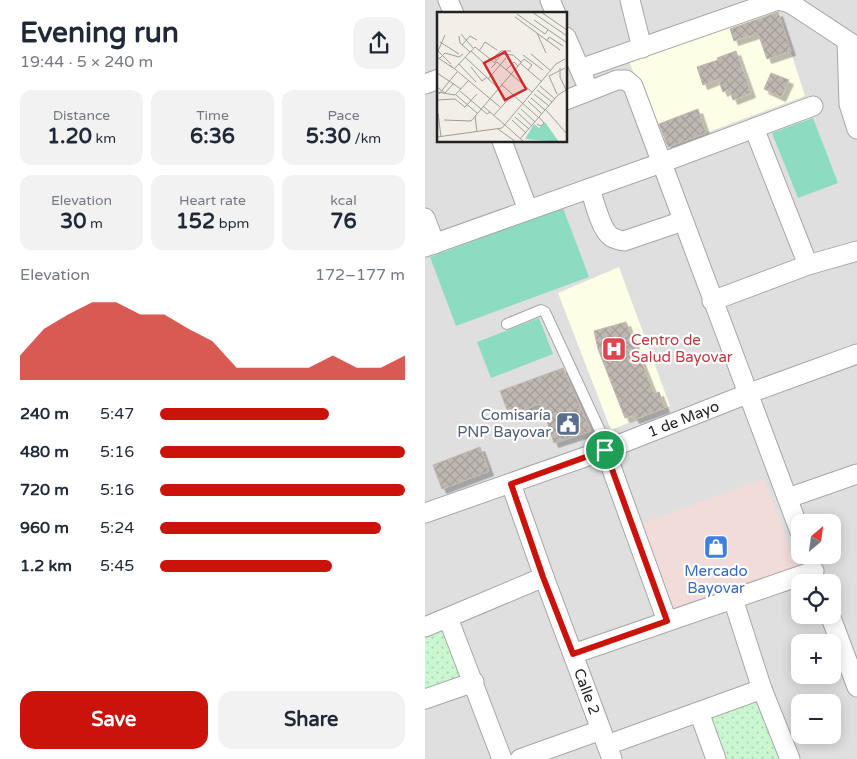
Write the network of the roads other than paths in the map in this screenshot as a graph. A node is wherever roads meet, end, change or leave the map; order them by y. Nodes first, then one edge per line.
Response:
1 (449, 0) edge
2 (551, 0) edge
3 (630, 0) edge
4 (453, 12) edge
5 (555, 12) edge
6 (567, 39) edge
7 (852, 44) edge
8 (642, 48) junction
9 (580, 69) junction
10 (437, 80) edge
11 (425, 84) edge
12 (589, 91) junction
13 (567, 100) edge
14 (813, 106) dead end
15 (754, 128) junction
16 (857, 129) edge
17 (502, 142) edge
18 (661, 163) junction
19 (590, 188) junction
20 (528, 210) junction
21 (425, 218) edge
22 (683, 221) junction
23 (430, 246) edge
24 (857, 250) edge
25 (808, 264) junction
26 (712, 301) junction
27 (507, 324) dead end
28 (857, 354) edge
29 (747, 394) junction
30 (607, 449) junction
31 (857, 474) edge
32 (511, 484) junction
33 (788, 498) junction
34 (425, 514) edge
35 (794, 514) edge
36 (813, 570) edge
37 (543, 577) junction
38 (733, 599) junction
39 (448, 618) junction
40 (667, 621) junction
41 (833, 624) edge
42 (425, 627) edge
43 (573, 654) junction
44 (473, 682) junction
45 (857, 687) edge
46 (763, 689) junction
47 (425, 699) edge
48 (699, 712) junction
49 (607, 745) edge
50 (502, 759) edge
51 (520, 759) edge
52 (716, 759) edge
53 (790, 759) edge

1 - 4 street
2 - 5 street
3 - 8 street
6 - 9 street
7 - 8 street
7 - 16 street
8 - 9 street
9 - 12 street
10 - 11 street
12 - 13 street
12 - 18 street
14 - 15 street
15 - 18 street
15 - 25 street
17 - 20 street
18 - 19 street
18 - 22 street
19 - 20 street
19 - 22 street
20 - 23 street
21 - 23 street
22 - 26 street
24 - 25 street
25 - 26 street
26 - 29 street
27 - 30 lane
28 - 29 street, 1 de Mayo
29 - 30 street, 1 de Mayo
29 - 33 street
30 - 32 street, 1 de Mayo
30 - 40 street
31 - 33 street
32 - 34 street, 1 de Mayo
32 - 37 street, Calle 2
33 - 35 street
36 - 38 street
37 - 39 street
37 - 43 street, Calle 2
38 - 40 street
38 - 46 street
39 - 42 street
39 - 44 street
40 - 43 street
41 - 45 street
43 - 49 street, Calle 2
44 - 47 street
44 - 50 street
46 - 48 street
46 - 53 street
48 - 49 street
48 - 52 street
49 - 51 street

